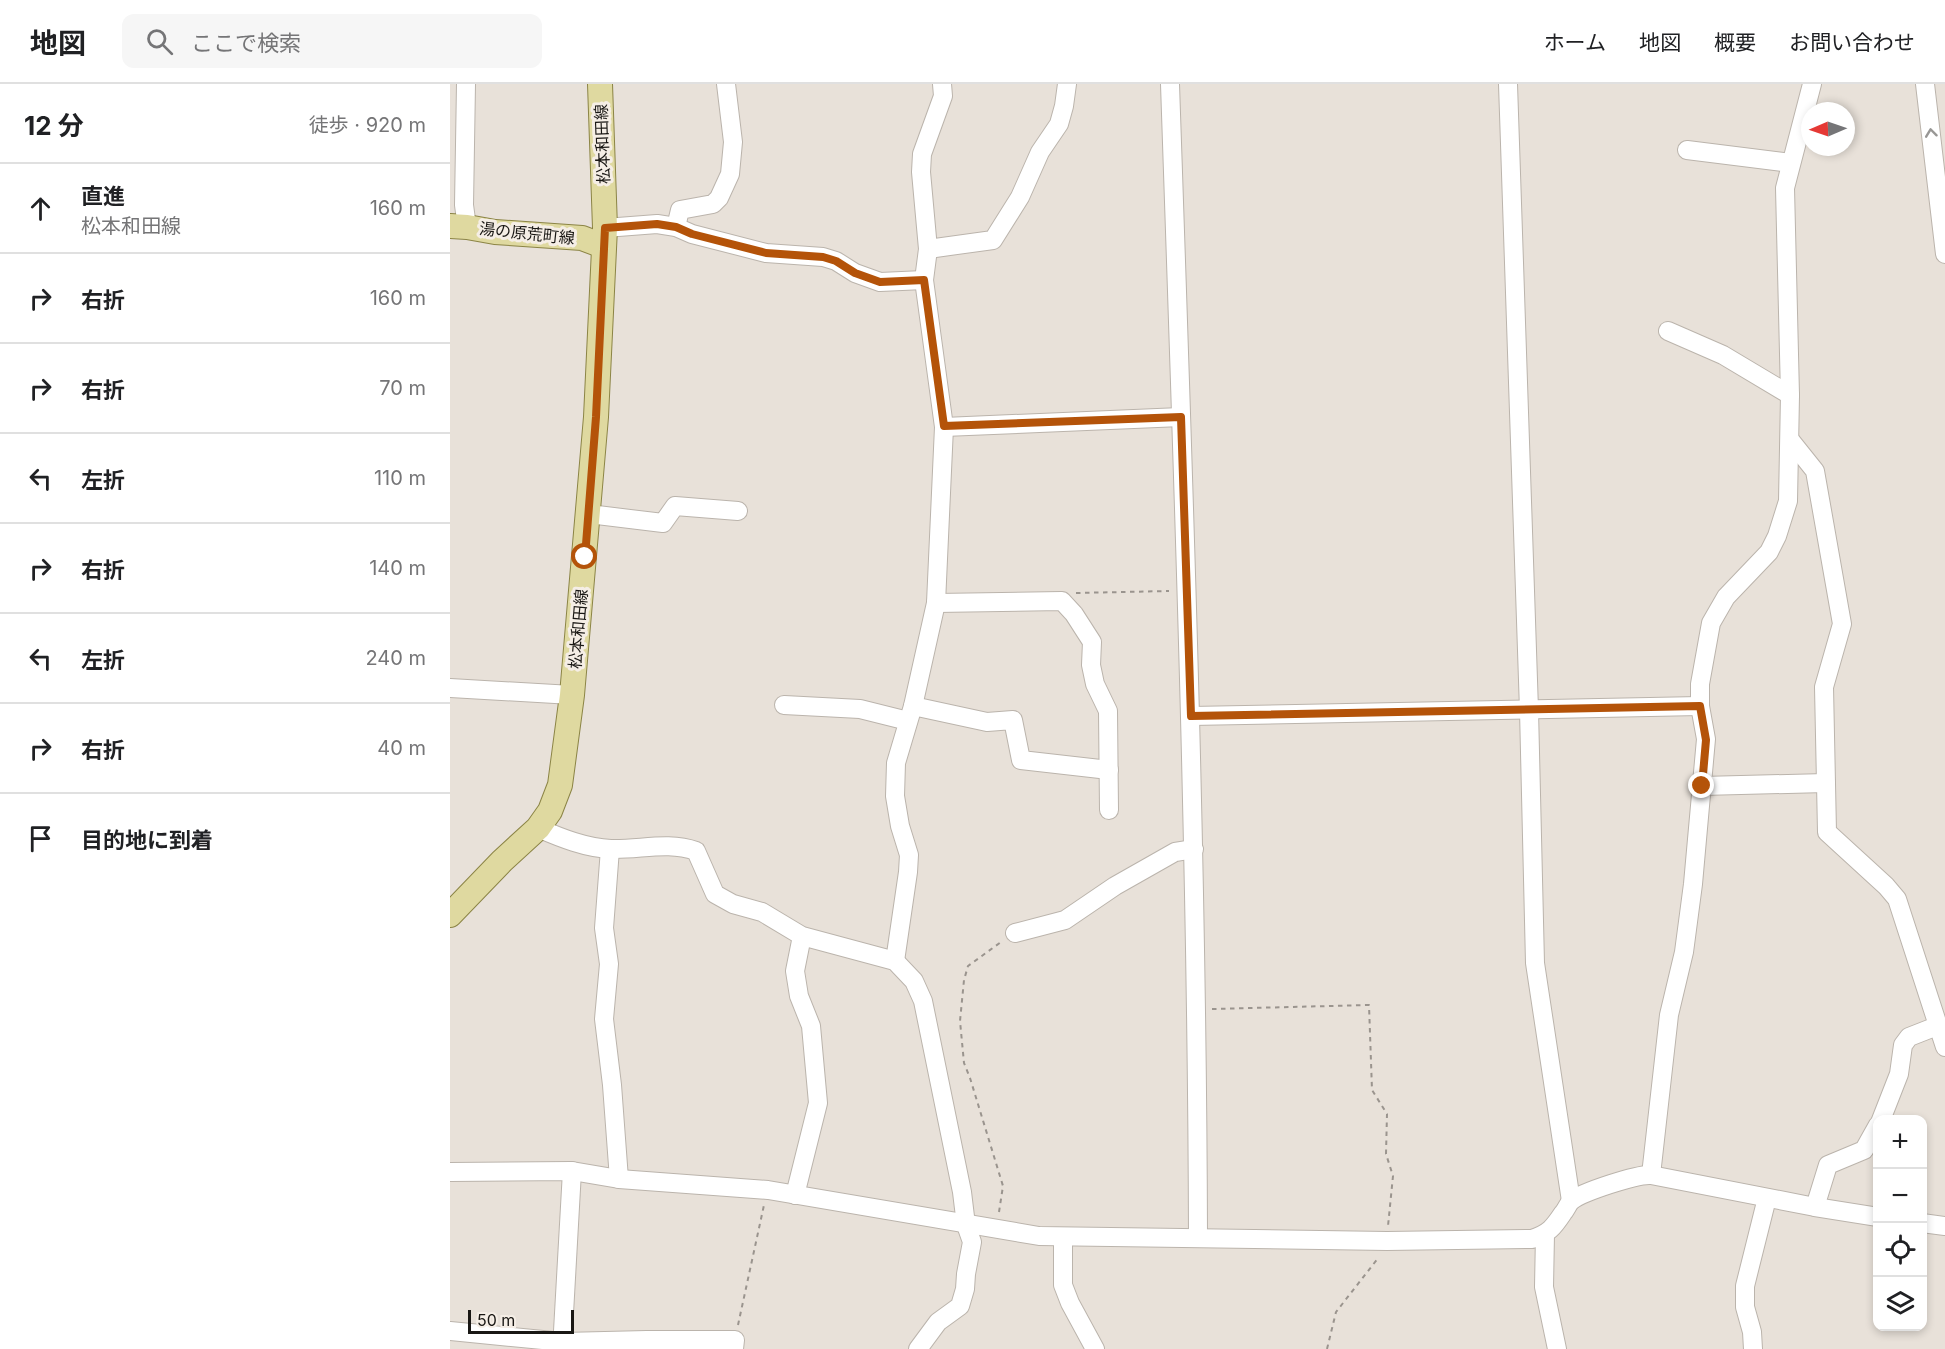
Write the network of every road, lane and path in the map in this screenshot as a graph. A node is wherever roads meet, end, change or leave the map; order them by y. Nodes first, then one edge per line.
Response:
1 (466, 84) edge
2 (600, 84) edge
3 (726, 84) edge
4 (942, 84) edge
5 (1066, 84) edge
6 (1170, 84) edge
7 (1508, 84) edge
8 (1812, 84) edge
9 (1925, 84) edge
10 (457, 111) edge
11 (1687, 150) dead end
12 (1791, 164) junction
13 (458, 226) edge
14 (676, 227) junction
15 (604, 237) junction
16 (928, 249) junction
17 (1945, 254) edge
18 (924, 280) junction
19 (1668, 331) dead end
20 (1791, 395) junction
21 (1181, 417) junction
22 (944, 426) junction
23 (1791, 441) junction
24 (738, 512) dead end
25 (589, 514) junction
26 (1187, 591) junction
27 (1062, 601) junction
28 (936, 603) junction
29 (450, 688) edge
30 (572, 695) junction
31 (784, 705) dead end
32 (1700, 706) junction
33 (1529, 710) junction
34 (911, 713) junction
35 (1191, 716) junction
36 (1108, 770) junction
37 (1826, 783) junction
38 (1702, 786) junction
39 (1108, 810) dead end
40 (538, 828) junction
41 (610, 849) junction
42 (1194, 849) junction
43 (450, 914) edge
44 (1015, 933) joint
45 (802, 936) junction
46 (895, 961) junction
47 (1197, 1009) junction
48 (1937, 1026) junction
49 (1945, 1047) edge
50 (1883, 1115) edge
51 (1873, 1134) edge
52 (572, 1171) junction
53 (450, 1172) edge
54 (1651, 1175) junction
55 (619, 1179) junction
56 (768, 1190) junction
57 (795, 1196) junction
58 (1767, 1198) junction
59 (1571, 1201) junction
60 (1815, 1208) junction
61 (1873, 1216) edge
62 (1927, 1224) edge
63 (966, 1225) junction
64 (1945, 1226) edge
65 (996, 1230) junction
66 (1545, 1234) junction
67 (1063, 1237) junction
68 (1198, 1237) junction
69 (1387, 1241) junction
70 (450, 1331) edge
71 (734, 1344) edge
72 (563, 1346) edge
73 (918, 1349) edge
74 (1095, 1349) edge
75 (1327, 1349) edge
76 (1557, 1349) edge
77 (1753, 1349) edge

1 - 10 street
2 - 15 main road, 松本和田線
3 - 14 street
4 - 16 street
5 - 16 street
6 - 21 street
7 - 33 street
8 - 12 street
17 -> 9 street
10 - 13 street
11 - 12 street
12 - 20 street
13 - 15 main road, 湯の原荒町線
14 - 15 street
14 - 18 street
15 - 25 main road, 松本和田線
16 - 18 street
18 - 22 street
19 - 20 street
20 - 23 street
21 - 22 street
21 - 26 street
22 - 28 street
23 - 32 street
23 - 37 street
24 - 25 street
25 - 30 main road, 松本和田線
26 - 27 path
26 - 35 street
27 - 28 street
27 - 36 street
28 - 34 street
29 - 30 street
30 - 40 main road, 松本和田線
31 - 34 street
32 - 33 street
32 - 38 street
33 - 35 street
33 - 59 street
34 - 36 street
34 - 46 street
35 - 42 street
36 - 39 street
37 - 38 street
37 - 48 street
38 - 54 street
40 - 41 street
40 - 43 main road, 松本和田線
41 - 45 street
41 - 55 street
42 - 44 street
42 - 47 street
44 - 65 path
45 - 46 street
45 - 57 street
46 - 63 street
47 - 68 street
47 - 69 path
48 - 49 street
48 - 50 street
51 - 60 street
52 - 53 street
52 - 55 street
52 - 72 street
54 - 58 street
54 - 59 street
55 - 56 street
56 - 57 street
56 - 71 path
57 - 63 street
58 - 60 street
58 - 77 street
59 - 66 street
60 - 61 street
62 - 64 street
63 - 65 street
63 - 73 street
65 - 67 street
66 - 69 street
66 - 76 street
67 - 68 street
67 - 74 street
68 - 69 street
69 - 75 path
70 - 72 street
71 - 72 street

